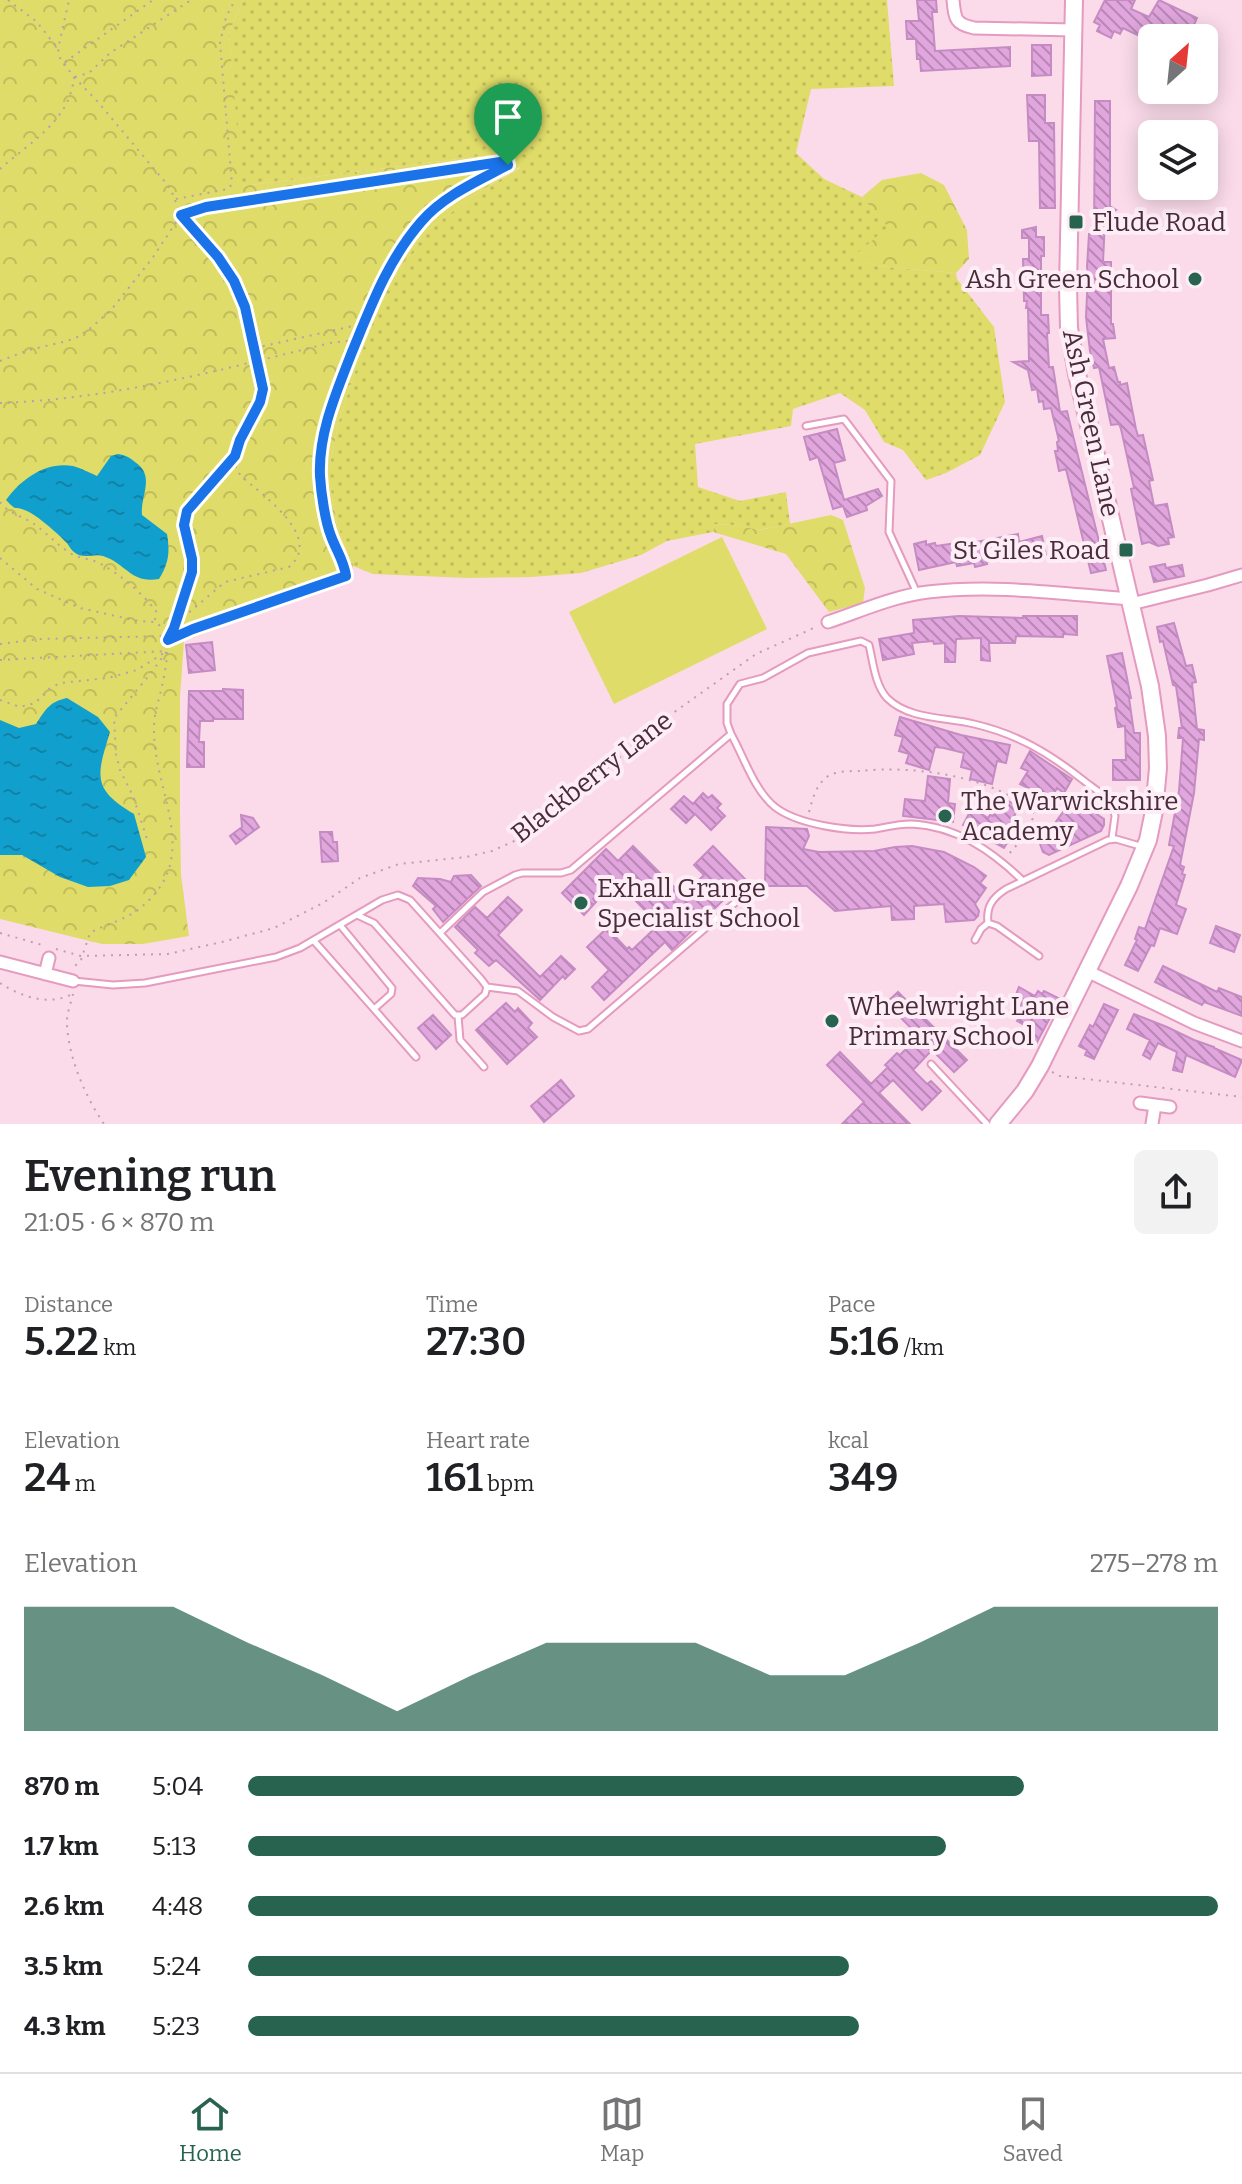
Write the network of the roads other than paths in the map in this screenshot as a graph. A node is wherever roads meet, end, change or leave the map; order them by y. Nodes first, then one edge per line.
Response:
1 (953, 0) edge
2 (1074, 0) edge
3 (1073, 30) junction
4 (806, 426) dead end
5 (1242, 575) edge
6 (918, 594) junction
7 (1131, 601) junction
8 (828, 622) road end
9 (731, 734) junction
10 (1112, 838) junction
11 (1145, 848) junction
12 (1023, 881) junction
13 (752, 888) dead end
14 (357, 915) junction
15 (988, 923) junction
16 (340, 925) junction
17 (440, 933) junction
18 (975, 940) dead end
19 (314, 941) junction
20 (1039, 956) dead end
21 (49, 958) dead end
22 (0, 962) edge
23 (1087, 971) junction
24 (45, 974) junction
25 (73, 981) joint
26 (487, 987) junction
27 (374, 1009) junction
28 (458, 1016) junction
29 (1242, 1041) edge
30 (416, 1057) dead end
31 (931, 1064) dead end
32 (484, 1067) dead end
33 (1140, 1103) dead end
34 (1155, 1105) junction
35 (1170, 1107) dead end
36 (987, 1124) edge
37 (998, 1124) edge
38 (1152, 1124) edge

1 - 3 street
2 - 3 street, Ash Green Lane
3 - 7 street, Ash Green Lane
4 - 6 lane
5 - 7 street
6 - 7 street
6 - 8 street
7 - 11 street, Ash Green Lane
9 - 10 lane
9 - 12 lane
9 - 17 lane
10 - 11 lane
10 - 12 lane
11 - 23 street, Ash Green Lane
12 - 15 lane
13 - 26 lane
14 - 16 lane
14 - 17 lane
14 - 28 lane
15 - 18 lane
15 - 20 lane
16 - 19 lane
16 - 27 lane
17 - 26 lane
19 - 25 lane
19 - 27 lane
21 - 24 street
22 - 24 street
23 - 29 street
23 - 37 street, Ash Green Lane
24 - 25 street
26 - 28 lane
27 - 30 lane
28 - 32 lane
31 - 36 lane
33 - 34 street
34 - 35 street
34 - 38 street

